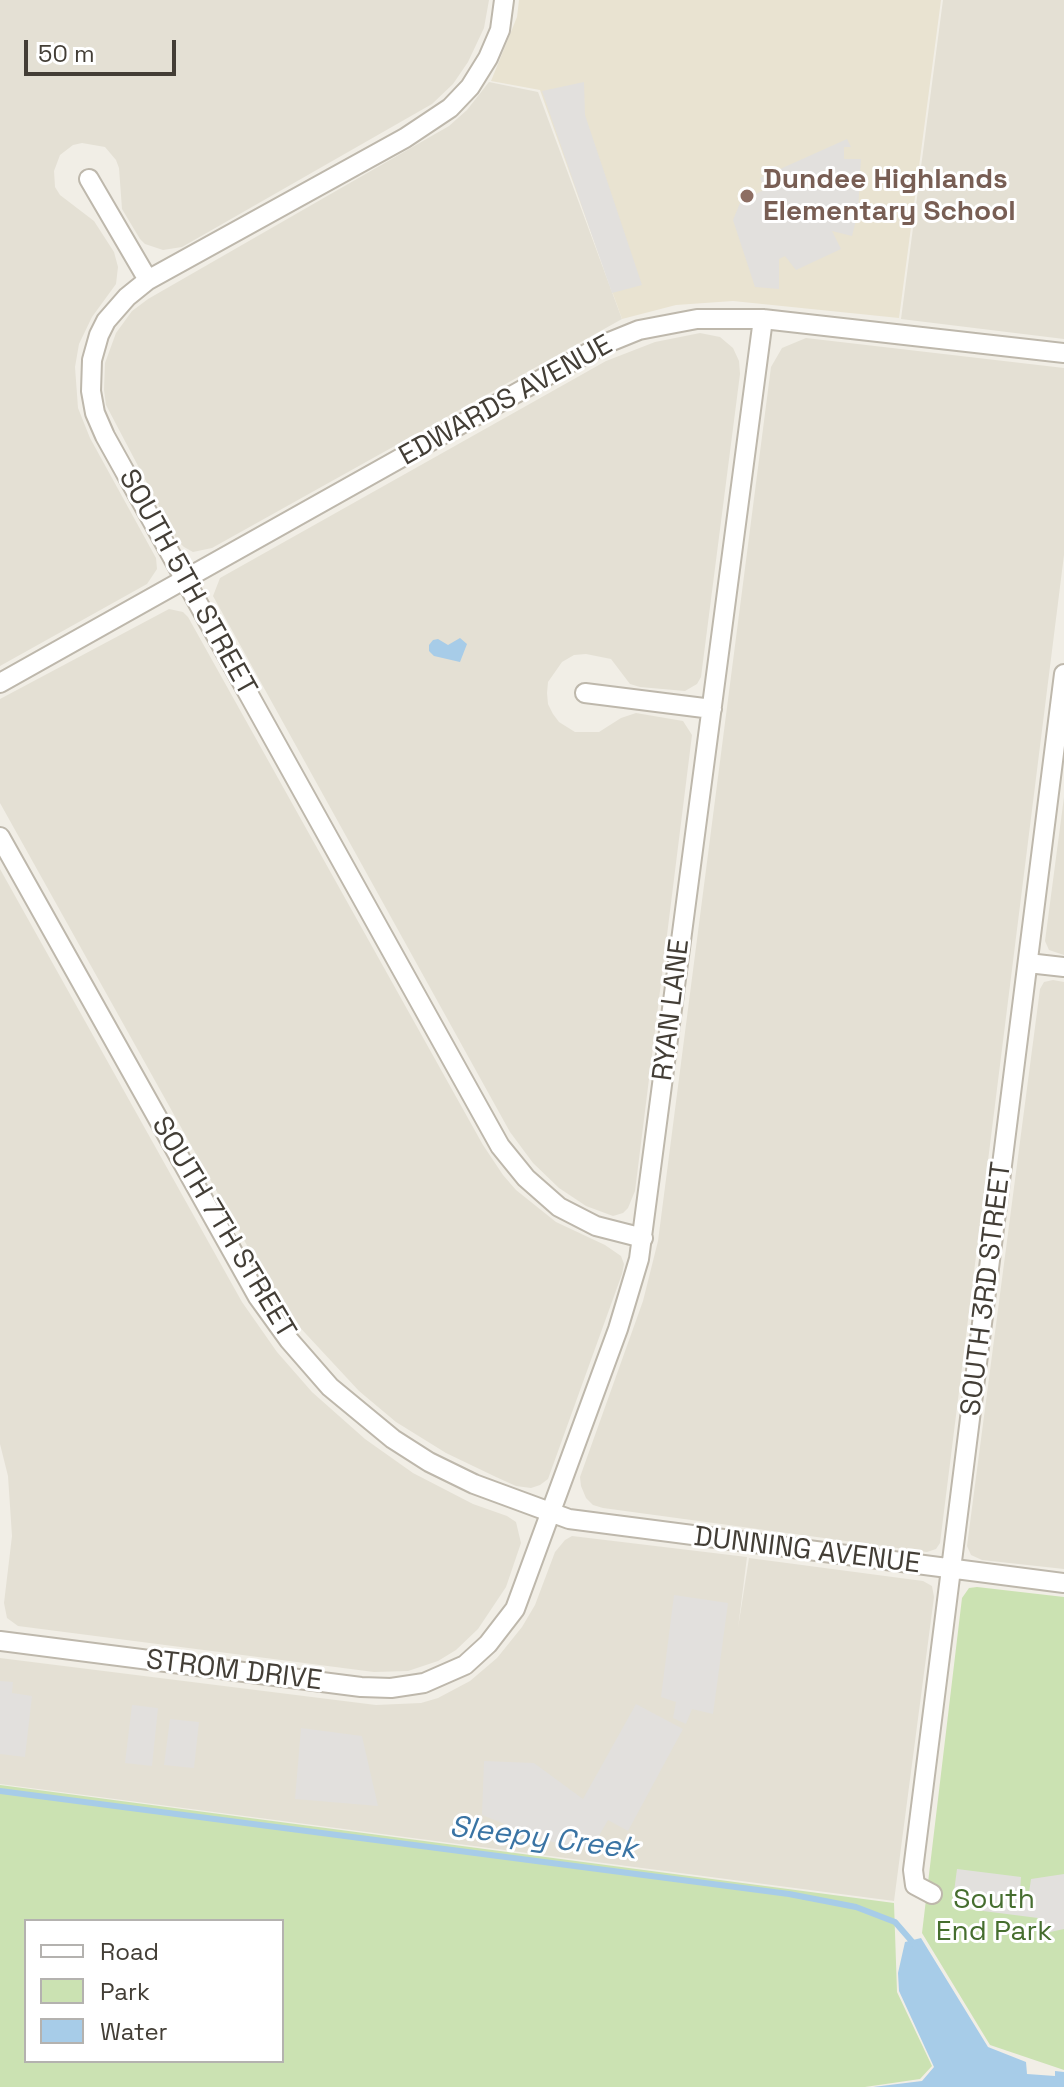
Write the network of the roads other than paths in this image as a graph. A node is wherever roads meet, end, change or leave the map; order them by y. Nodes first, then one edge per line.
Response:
1 (504, 0) edge
2 (89, 179) dead end
3 (148, 280) junction
4 (763, 319) junction
5 (1064, 353) edge
6 (186, 580) junction
7 (1064, 674) edge
8 (0, 683) edge
9 (585, 693) dead end
10 (712, 709) junction
11 (0, 837) edge
12 (1028, 963) junction
13 (1064, 967) edge
14 (643, 1238) junction
15 (551, 1514) junction
16 (951, 1569) junction
17 (1064, 1583) edge
18 (0, 1641) edge
19 (465, 1665) joint
20 (932, 1894) dead end

1 - 3 street, SOUTH 5TH STREET
2 - 3 street
3 - 6 street, SOUTH 5TH STREET
4 - 5 street, EDWARDS AVENUE
4 - 6 street, EDWARDS AVENUE
4 - 10 street, RYAN LANE
6 - 8 street, EDWARDS AVENUE
6 - 14 street, SOUTH 5TH STREET
7 - 12 street, SOUTH 3RD STREET
9 - 10 street
10 - 14 street, RYAN LANE
11 - 15 street, SOUTH 7TH STREET
12 - 13 street
12 - 16 street, SOUTH 3RD STREET
14 - 15 street, RYAN LANE
15 - 16 street, DUNNING AVENUE
15 - 19 street, RYAN LANE
16 - 17 street, DUNNING AVENUE
16 - 20 street, SOUTH 3RD STREET
18 - 19 street, STROM DRIVE

